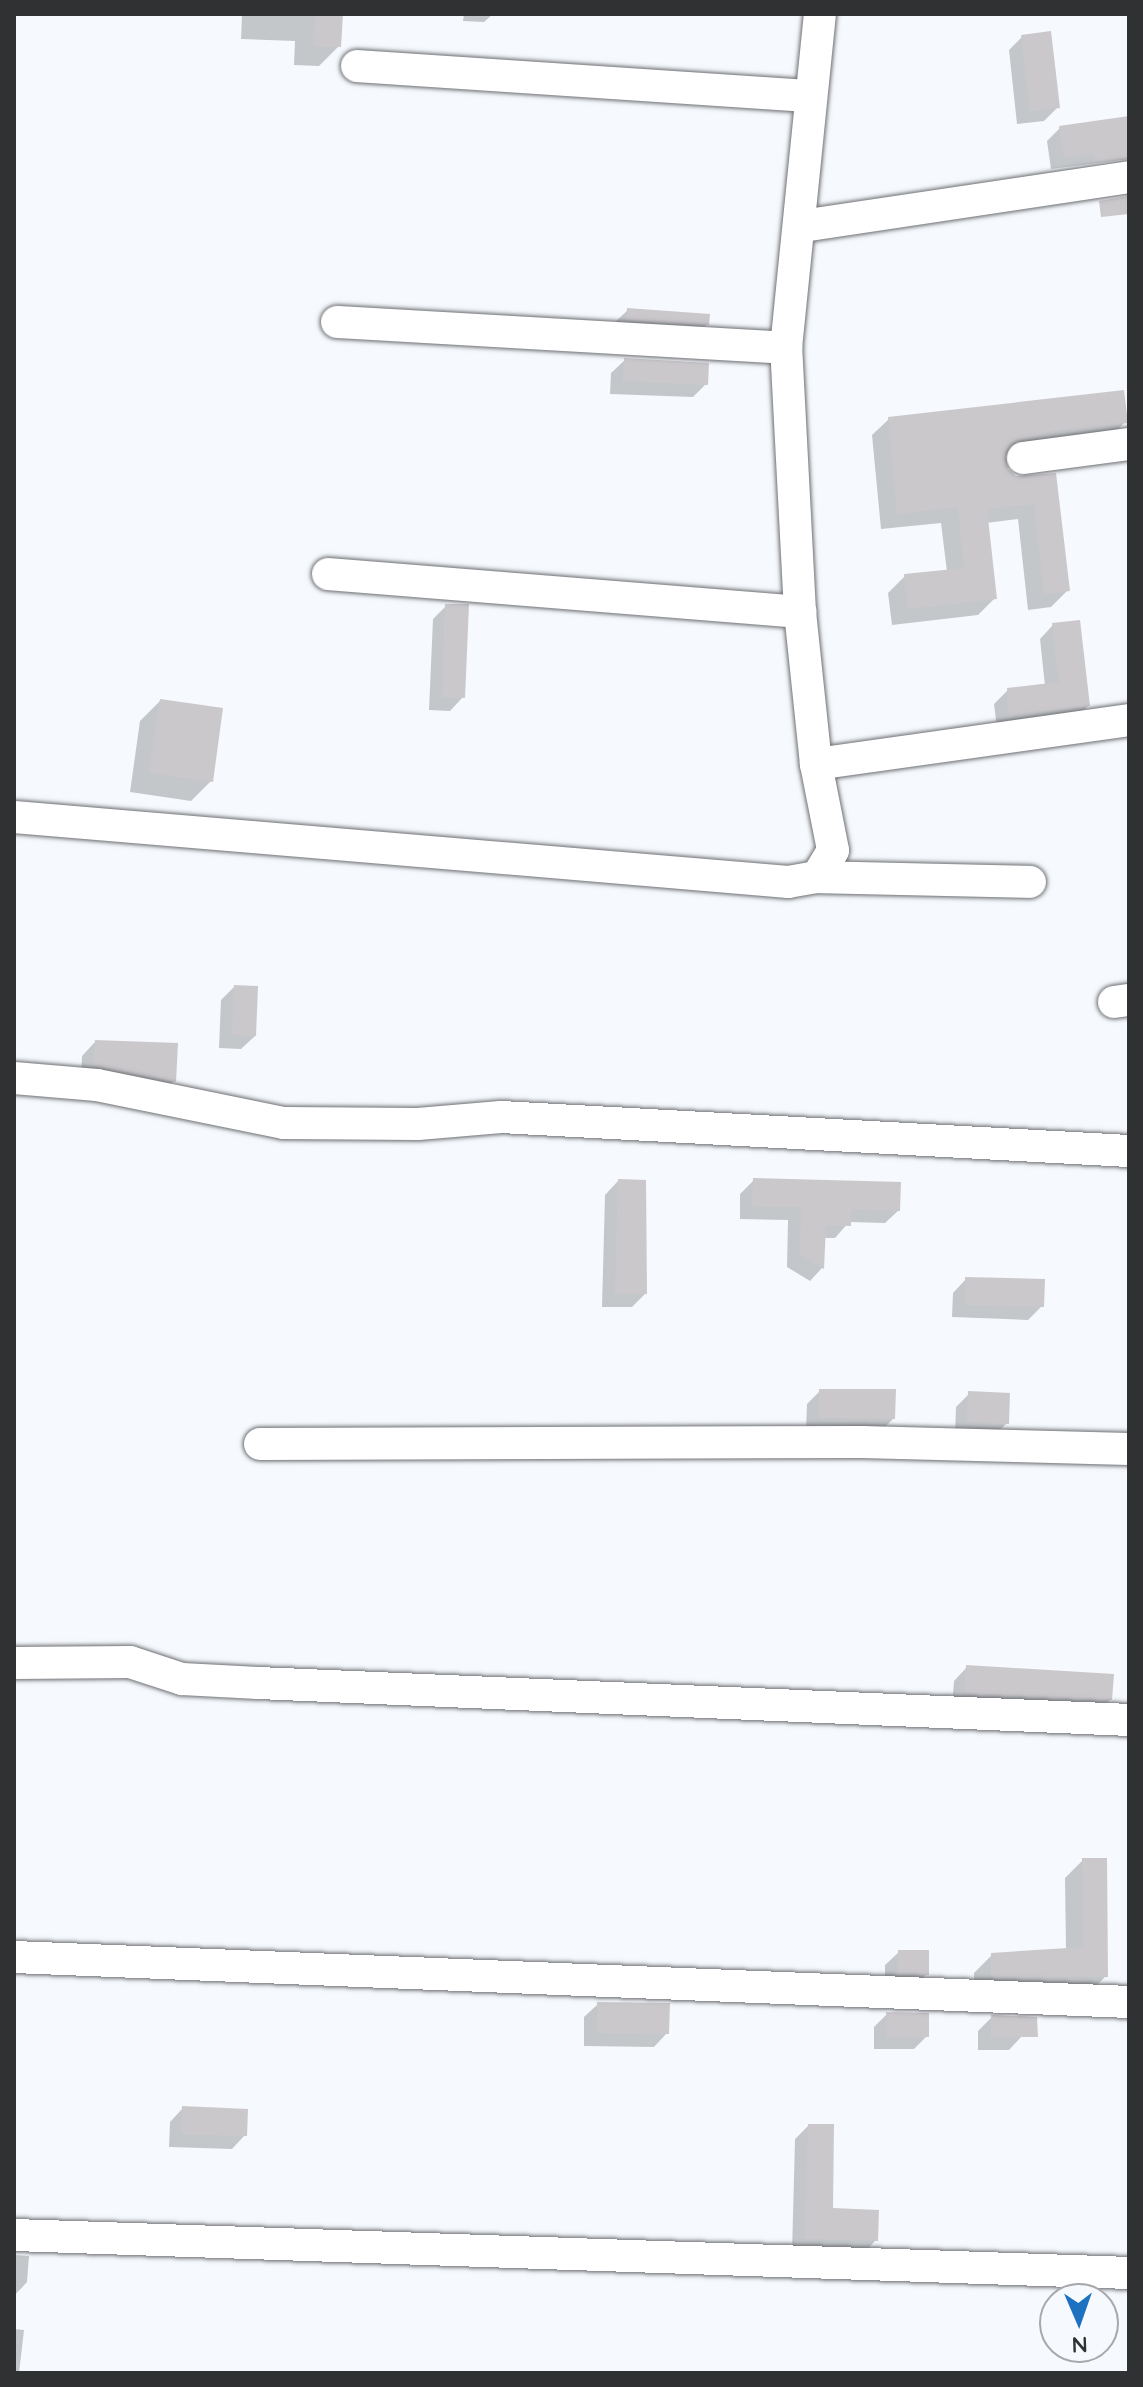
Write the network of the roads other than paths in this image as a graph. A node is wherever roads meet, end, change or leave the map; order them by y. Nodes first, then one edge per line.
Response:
1 (820, 14) edge
2 (357, 66) dead end
3 (811, 96) junction
4 (1129, 177) edge
5 (802, 226) junction
6 (337, 322) dead end
7 (786, 348) junction
8 (1129, 444) edge
9 (1023, 458) dead end
10 (328, 574) dead end
11 (800, 612) junction
12 (1129, 720) edge
13 (816, 764) junction
14 (14, 817) edge
15 (817, 877) junction
16 (1030, 882) dead end
17 (14, 1078) edge
18 (1129, 1151) edge
19 (260, 1444) dead end
20 (1129, 1449) edge
21 (14, 1663) edge
22 (1129, 1720) edge
23 (14, 1957) edge
24 (1129, 2002) edge
25 (14, 2235) edge
26 (1129, 2273) edge

1 - 3 street
2 - 3 street
3 - 5 street
4 - 5 street
5 - 7 street
6 - 7 street
7 - 11 street
8 - 9 street
10 - 11 street
11 - 13 street
12 - 13 street
13 - 15 street
14 - 15 street
15 - 16 street
17 - 18 street
19 - 20 street
21 - 22 street
23 - 24 street
25 - 26 street

